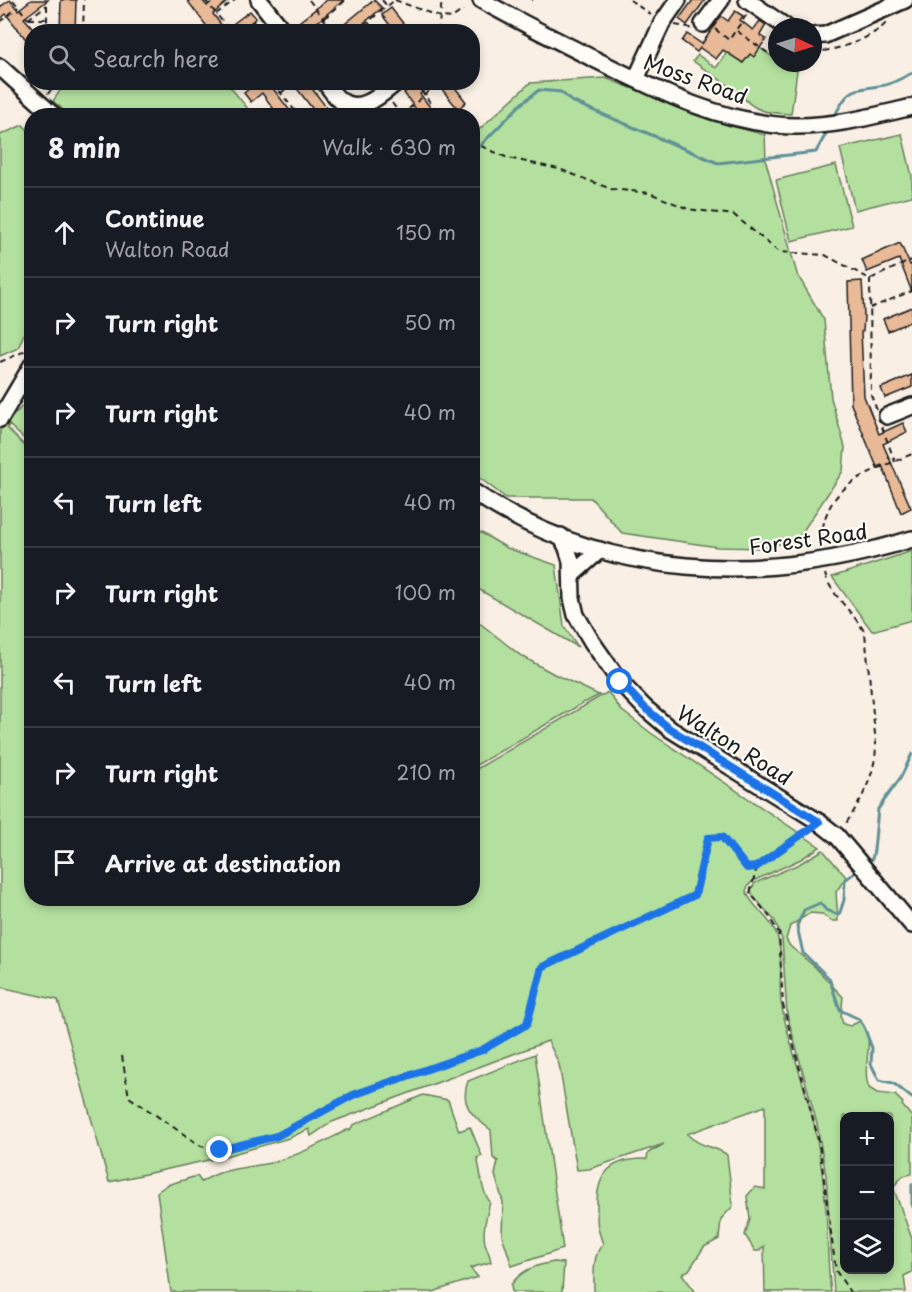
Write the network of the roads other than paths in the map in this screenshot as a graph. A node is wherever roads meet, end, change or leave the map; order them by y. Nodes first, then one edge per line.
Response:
1 (481, 0) edge
2 (678, 0) edge
3 (721, 0) edge
4 (747, 0) edge
5 (905, 0) edge
6 (268, 4) edge
7 (773, 18) edge
8 (279, 24) edge
9 (703, 24) dead end
10 (822, 35) edge
11 (0, 67) edge
12 (636, 80) junction
13 (24, 89) edge
14 (25, 90) edge
15 (331, 90) edge
16 (386, 90) edge
17 (912, 106) edge
18 (45, 108) edge
19 (24, 378) edge
20 (912, 406) edge
21 (887, 417) dead end
22 (0, 419) edge
23 (480, 496) edge
24 (561, 536) junction
25 (912, 539) edge
26 (600, 550) junction
27 (572, 575) junction
28 (912, 925) edge

1 - 12 street, Moss Road
2 - 12 street
3 - 9 street
4 - 7 street
5 - 10 street
6 - 8 street
11 - 13 street
12 - 17 street, Moss Road
14 - 18 street
15 - 16 street
19 - 22 street
20 - 21 street
23 - 24 street, Forest Road
24 - 26 street, Forest Road
24 - 27 street, Walton Road
25 - 26 street, Forest Road
26 - 27 street
27 - 28 street, Walton Road

